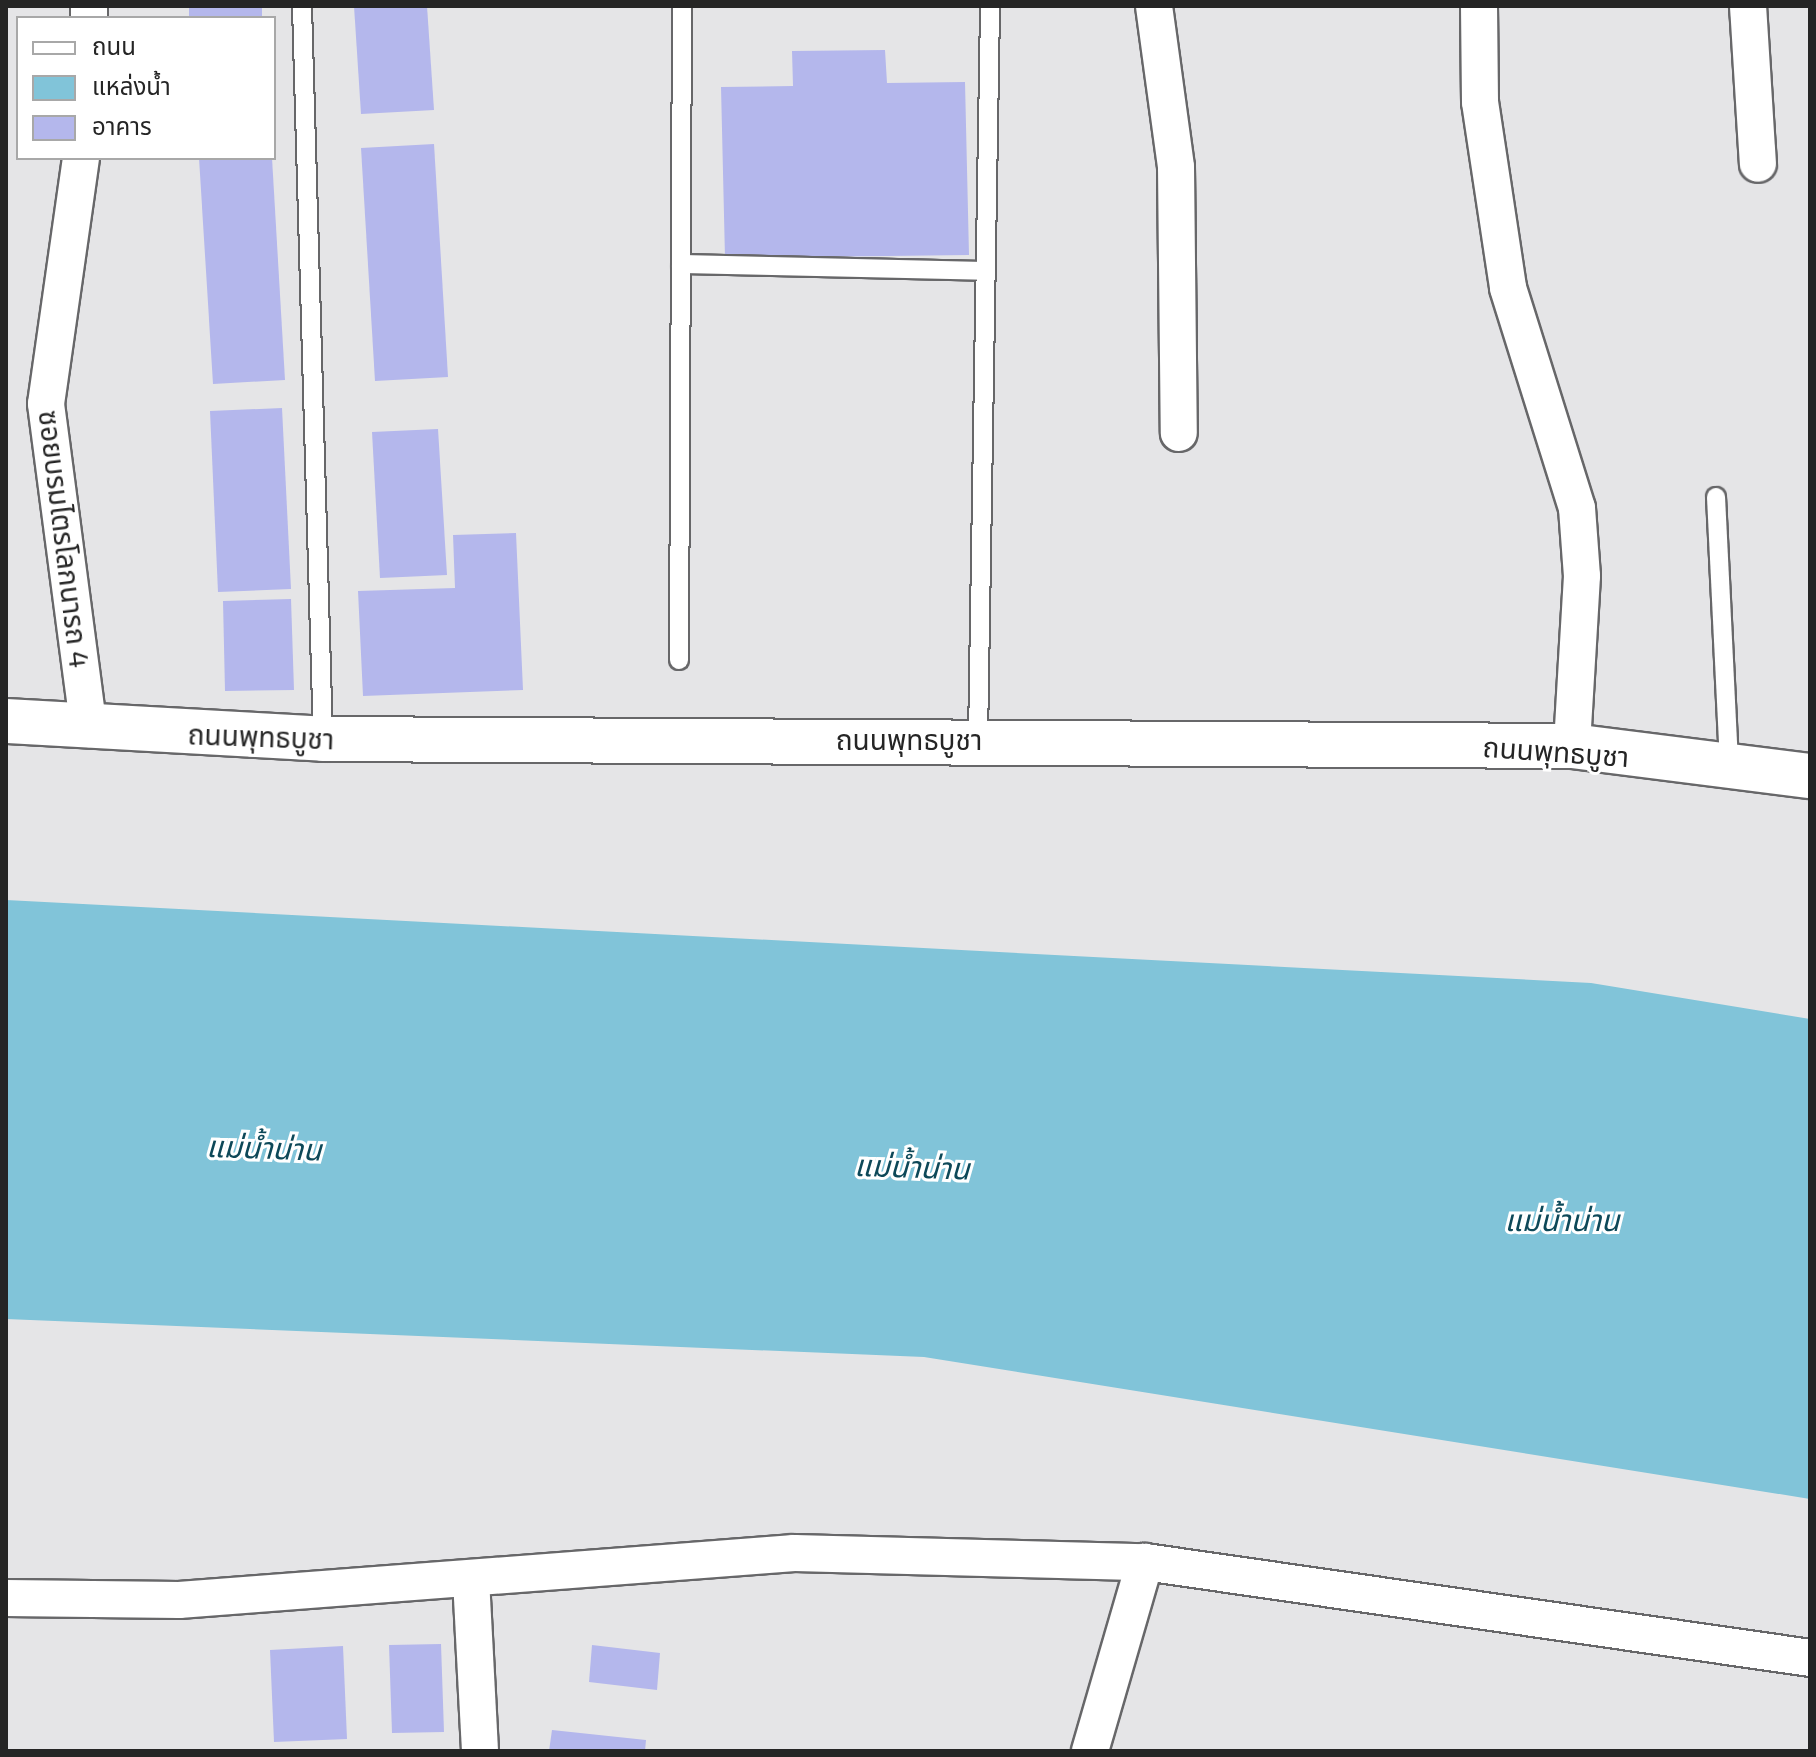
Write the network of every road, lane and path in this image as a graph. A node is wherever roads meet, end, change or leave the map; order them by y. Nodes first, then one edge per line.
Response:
1 (302, 6) edge
2 (682, 6) edge
3 (990, 6) edge
4 (1154, 6) edge
5 (1479, 6) edge
6 (1748, 6) edge
7 (81, 160) edge
8 (1758, 164) dead end
9 (681, 264) junction
10 (986, 271) junction
11 (1179, 433) dead end
12 (1716, 497) dead end
13 (679, 660) dead end
14 (6, 721) edge
15 (89, 729) junction
16 (323, 739) junction
17 (978, 739) junction
18 (1572, 746) junction
19 (1729, 768) junction
20 (1810, 776) edge
21 (1145, 1562) junction
22 (471, 1579) junction
23 (6, 1598) edge
24 (1810, 1658) edge
25 (480, 1751) edge
26 (1090, 1751) edge

1 - 16 lane
2 - 9 lane
3 - 10 lane
4 - 11 street
5 - 18 street
6 - 8 street
7 - 15 street, ซอยบรมไตรโลกนารถ 4
9 - 10 lane
9 - 13 lane
10 - 17 lane
12 - 19 lane
14 - 15 street, ถนนพุทธบูชา
15 - 16 street, ถนนพุทธบูชา
16 - 17 street, ถนนพุทธบูชา
17 - 18 street, ถนนพุทธบูชา
18 - 19 street, ถนนพุทธบูชา
19 - 20 street, ถนนพุทธบูชา
21 - 22 street
21 - 24 street
21 - 26 street
22 - 23 street
22 - 25 street

